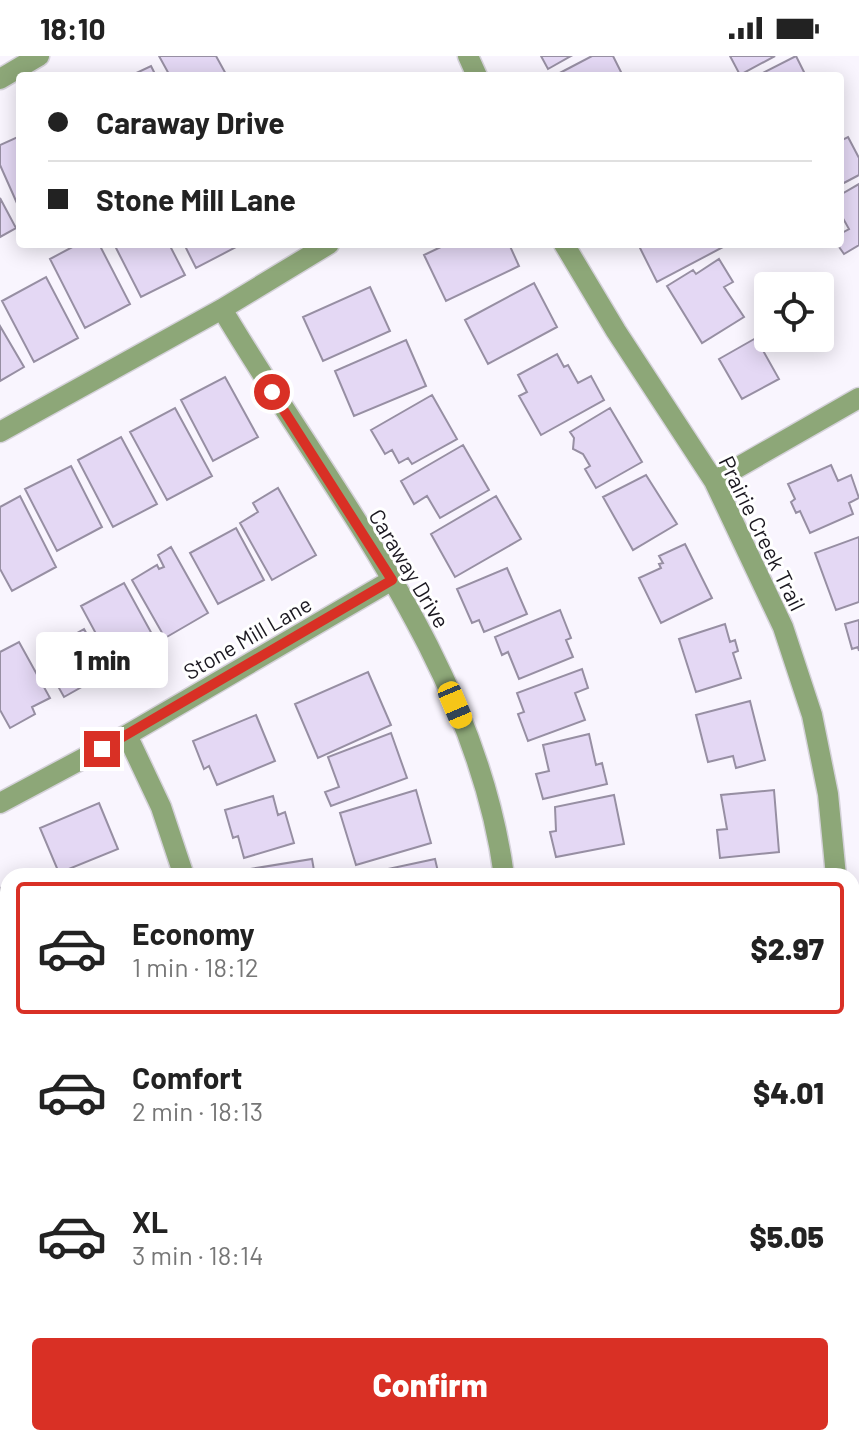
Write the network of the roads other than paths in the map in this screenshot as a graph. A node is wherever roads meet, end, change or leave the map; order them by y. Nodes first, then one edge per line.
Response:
1 (39, 56) edge
2 (0, 79) edge
3 (322, 248) edge
4 (566, 248) edge
5 (222, 309) junction
6 (859, 398) edge
7 (0, 432) edge
8 (714, 481) junction
9 (392, 580) junction
10 (127, 735) junction
11 (0, 803) edge
12 (181, 868) edge
13 (502, 868) edge
14 (835, 868) edge

1 - 2 street
3 - 5 street
4 - 8 street, Prairie Creek Trail
5 - 7 street
5 - 9 street, Caraway Drive
6 - 8 street
8 - 14 street, Prairie Creek Trail
9 - 10 street, Stone Mill Lane
9 - 13 street, Caraway Drive
10 - 11 street, Stone Mill Lane
10 - 12 street

